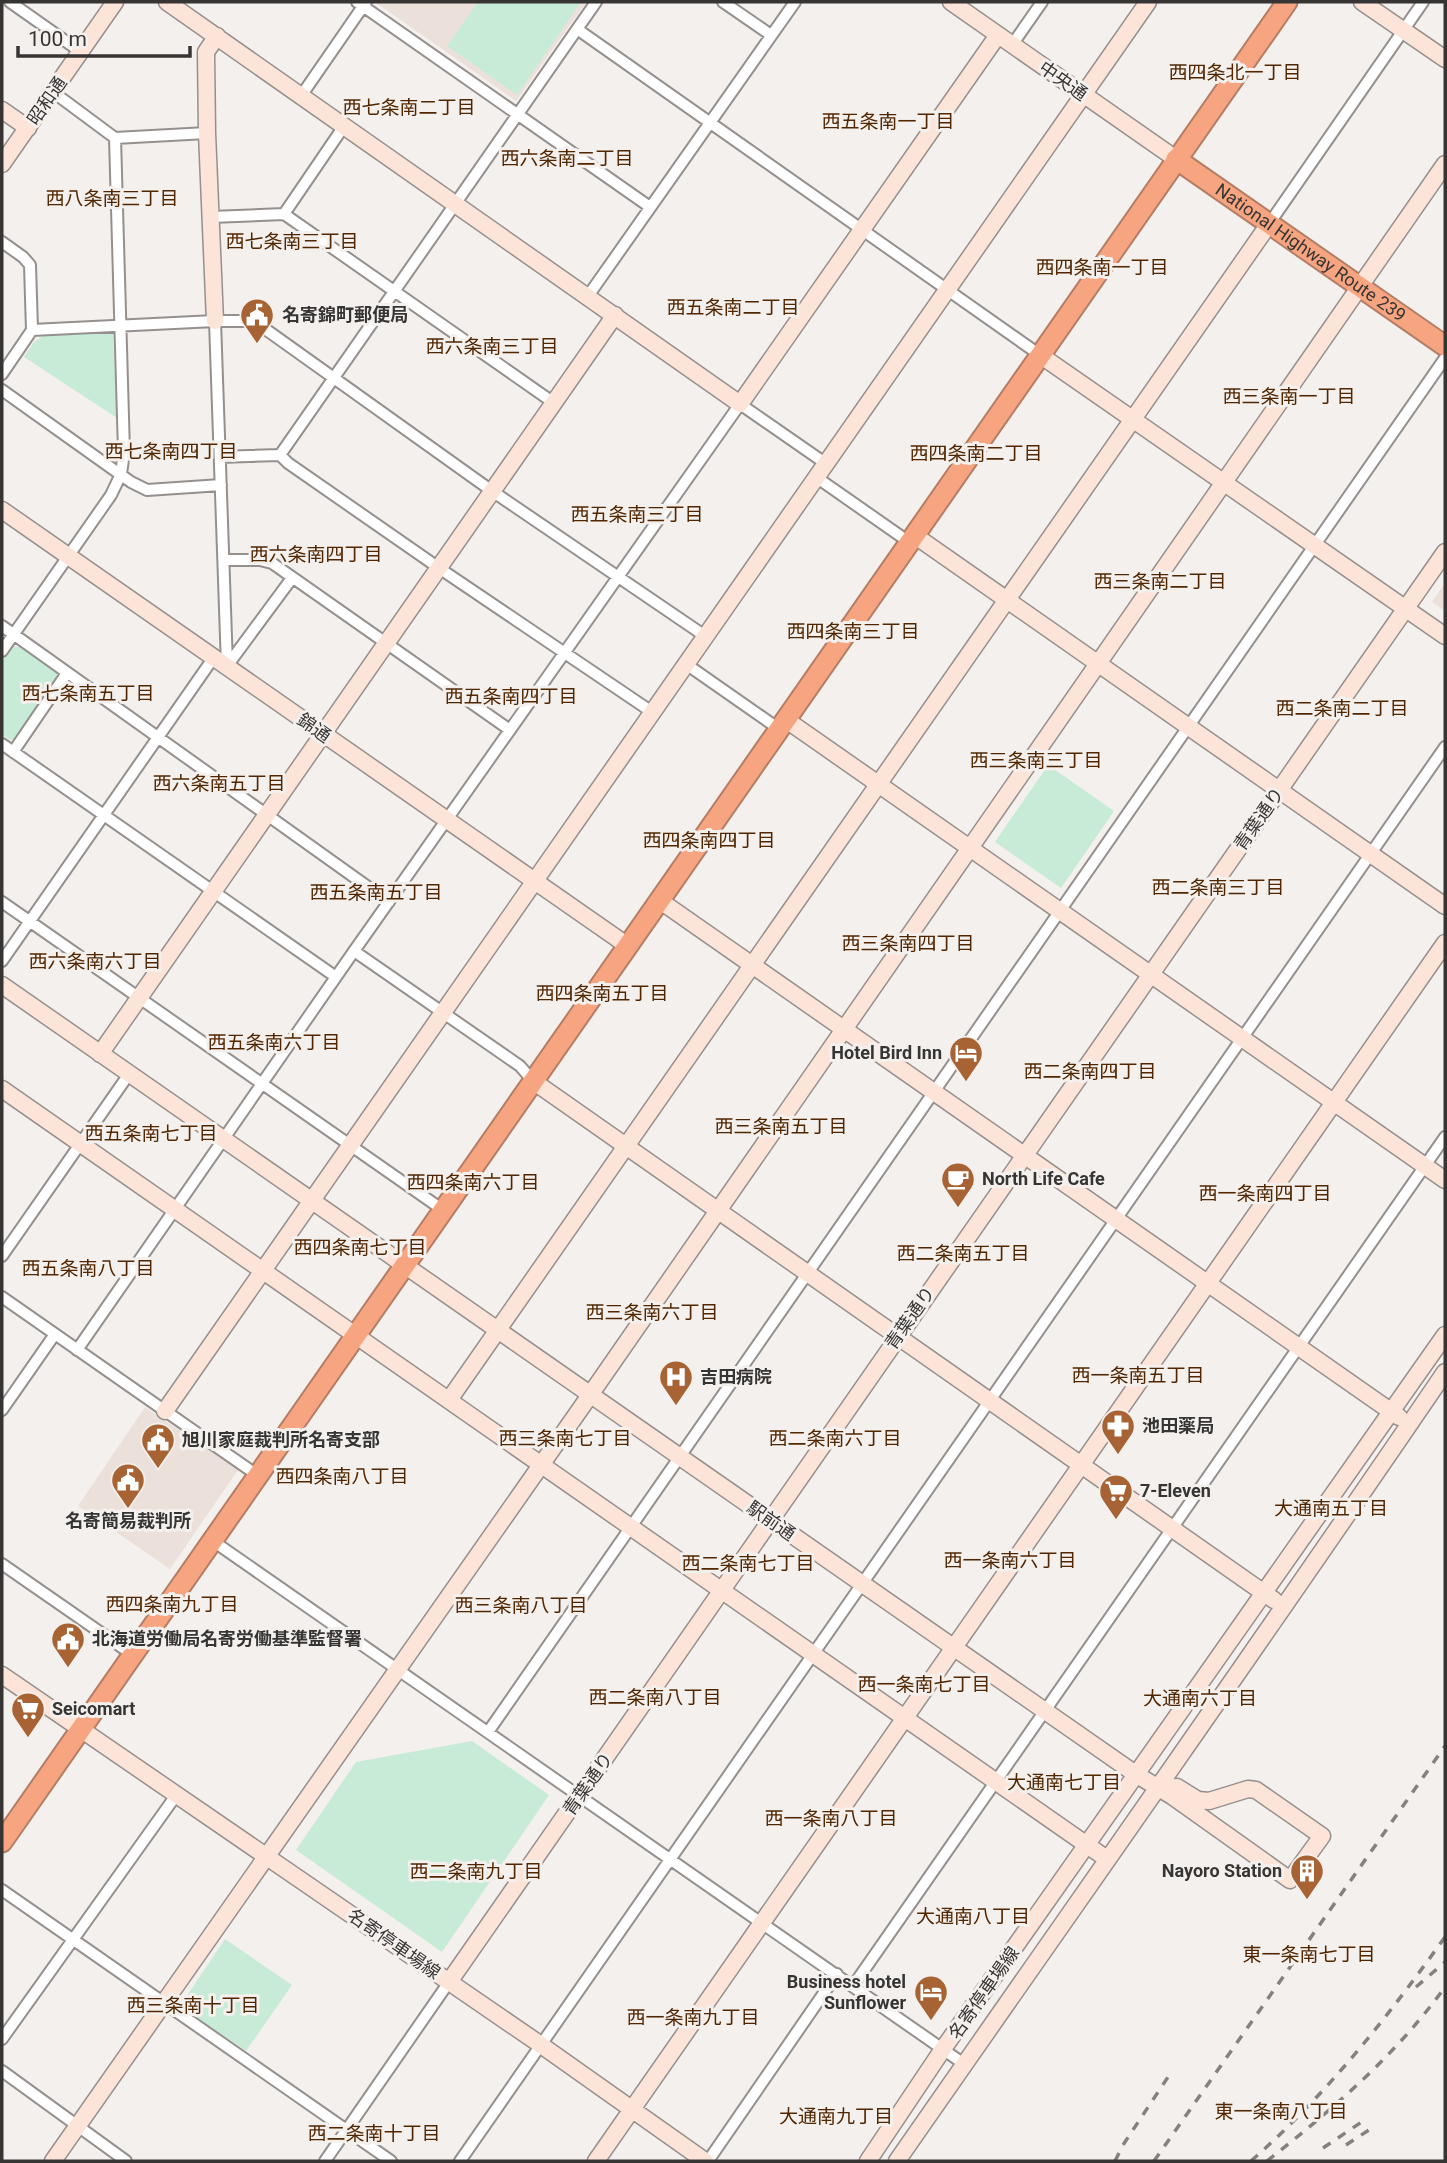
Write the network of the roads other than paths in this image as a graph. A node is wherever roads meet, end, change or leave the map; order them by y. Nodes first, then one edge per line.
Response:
1 (10, 2) edge
2 (115, 2) edge
3 (167, 2) edge
4 (596, 2) edge
5 (723, 2) edge
6 (795, 2) edge
7 (951, 2) edge
8 (1042, 2) edge
9 (1147, 2) edge
10 (1287, 2) edge
11 (1362, 2) edge
12 (1423, 2) edge
13 (362, 3) edge
14 (577, 29) junction
15 (1403, 30) junction
16 (998, 35) junction
17 (218, 36) junction
18 (771, 36) junction
19 (1012, 45) junction
20 (81, 52) junction
21 (1445, 59) edge
22 (53, 92) junction
23 (1083, 94) junction
24 (301, 96) junction
25 (2, 110) edge
26 (517, 114) junction
27 (710, 123) junction
28 (344, 126) junction
29 (28, 128) junction
30 (207, 133) junction
31 (115, 138) junction
32 (1176, 159) junction
33 (2, 164) edge
34 (1445, 164) edge
35 (455, 203) junction
36 (650, 207) junction
37 (284, 214) junction
38 (211, 217) junction
39 (1269, 224) junction
40 (861, 229) junction
41 (2, 242) edge
42 (1360, 287) junction
43 (947, 289) junction
44 (394, 291) junction
45 (588, 296) junction
46 (615, 315) junction
47 (215, 321) junction
48 (120, 326) junction
49 (32, 330) junction
50 (1445, 346) edge
51 (1040, 355) junction
52 (1445, 358) edge
53 (2, 374) edge
54 (333, 377) junction
55 (2, 390) edge
56 (555, 403) junction
57 (740, 404) junction
58 (1133, 417) junction
59 (280, 455) junction
60 (220, 457) junction
61 (821, 470) junction
62 (121, 474) junction
63 (1224, 481) junction
64 (221, 485) junction
65 (492, 491) junction
66 (2, 510) edge
67 (911, 539) junction
68 (1315, 545) junction
69 (1445, 552) edge
70 (68, 556) junction
71 (224, 560) junction
72 (439, 568) junction
73 (618, 576) junction
74 (292, 578) junction
75 (1006, 600) junction
76 (1406, 608) junction
77 (2, 626) edge
78 (13, 634) junction
79 (705, 636) junction
80 (1445, 636) edge
81 (386, 644) junction
82 (2, 651) edge
83 (564, 654) junction
84 (220, 662) junction
85 (686, 664) junction
86 (1097, 664) junction
87 (67, 673) junction
88 (652, 712) junction
89 (782, 724) junction
90 (1188, 728) junction
91 (510, 730) junction
92 (322, 734) junction
93 (158, 738) junction
94 (2, 744) edge
95 (1445, 747) edge
96 (13, 752) junction
97 (878, 784) junction
98 (1279, 791) junction
99 (266, 814) junction
100 (103, 816) junction
101 (446, 820) junction
102 (970, 847) junction
103 (1370, 855) junction
104 (534, 882) junction
105 (212, 892) junction
106 (659, 900) junction
107 (2, 902) edge
108 (389, 902) junction
109 (1445, 906) edge
110 (1061, 910) junction
111 (30, 921) junction
112 (1445, 943) edge
113 (628, 946) junction
114 (354, 951) junction
115 (2, 961) edge
116 (751, 965) junction
117 (1152, 974) junction
118 (337, 977) junction
119 (2, 985) edge
120 (140, 997) junction
121 (442, 1012) junction
122 (842, 1029) junction
123 (1243, 1038) junction
124 (100, 1054) junction
125 (129, 1074) junction
126 (533, 1081) junction
127 (263, 1084) junction
128 (2, 1089) edge
129 (933, 1092) junction
130 (1334, 1102) junction
131 (1445, 1137) edge
132 (224, 1140) junction
133 (81, 1144) junction
134 (350, 1144) junction
135 (626, 1146) junction
136 (1026, 1156) junction
137 (1425, 1166) junction
138 (1445, 1180) edge
139 (311, 1201) junction
140 (176, 1210) junction
141 (443, 1210) junction
142 (717, 1210) junction
143 (1116, 1219) junction
144 (2, 1256) edge
145 (405, 1267) junction
146 (263, 1271) junction
147 (807, 1274) junction
148 (1207, 1283) junction
149 (2, 1297) edge
150 (497, 1331) junction
151 (55, 1334) junction
152 (1445, 1335) edge
153 (356, 1336) junction
154 (897, 1336) junction
155 (1298, 1348) junction
156 (77, 1350) junction
157 (1445, 1372) edge
158 (589, 1395) junction
159 (449, 1400) junction
160 (989, 1401) junction
161 (2, 1410) edge
162 (165, 1410) junction
163 (1391, 1412) junction
164 (1410, 1424) junction
165 (679, 1457) junction
166 (541, 1464) junction
167 (1081, 1466) junction
168 (257, 1475) junction
169 (770, 1521) junction
170 (630, 1526) junction
171 (1171, 1529) junction
172 (213, 1541) junction
173 (2, 1564) edge
174 (861, 1584) junction
175 (723, 1590) junction
176 (1265, 1594) junction
177 (1284, 1607) junction
178 (953, 1648) junction
179 (813, 1654) junction
180 (133, 1655) junction
181 (397, 1668) junction
182 (2, 1675) edge
183 (1044, 1711) junction
184 (905, 1718) junction
185 (81, 1729) junction
186 (488, 1732) junction
187 (1137, 1775) junction
188 (996, 1781) junction
189 (1156, 1788) junction
190 (177, 1794) junction
191 (580, 1796) junction
192 (2, 1842) edge
193 (1088, 1845) junction
194 (267, 1856) junction
195 (669, 1858) junction
196 (1107, 1859) junction
197 (2, 1890) edge
198 (762, 1923) junction
199 (73, 1939) junction
200 (837, 1974) junction
201 (449, 1982) junction
202 (853, 1986) junction
203 (164, 2003) junction
204 (2, 2039) edge
205 (541, 2045) junction
206 (943, 2049) junction
207 (964, 2064) junction
208 (2, 2071) edge
209 (632, 2110) junction
210 (78, 2125) junction
211 (346, 2130) junction
212 (53, 2161) edge
213 (126, 2161) edge
214 (325, 2161) edge
215 (391, 2161) edge
216 (460, 2161) edge
217 (596, 2161) edge
218 (704, 2161) edge
219 (868, 2161) edge
220 (897, 2161) edge

1 - 20 street
2 - 20 street, 昭和通
3 - 17 street
4 - 14 street
5 - 18 street
6 - 18 street
7 - 16 street, 中央通
8 - 19 street
9 - 23 street
10 - 32 highway
11 - 15 street
12 - 15 street
13 - 24 street
13 - 26 street
14 - 26 street
14 - 27 street
15 - 21 street
15 - 39 street
16 - 19 street, 中央通
16 - 40 street
17 - 24 street
17 - 30 street
18 - 27 street
19 - 23 street, 中央通
20 - 22 street, 昭和通
22 - 29 street, 昭和通
22 - 31 street
23 - 32 street, 中央通
23 - 43 street
24 - 28 street
25 - 29 street
26 - 35 street
26 - 36 street
27 - 36 street
27 - 40 street
28 - 35 street
28 - 37 street
29 - 33 street, 昭和通
30 - 31 street
30 - 38 street
31 - 48 street
32 - 39 highway, National Highway Route 239
32 - 51 highway
34 - 42 street
35 - 44 street
35 - 45 street
36 - 45 street
37 - 38 street
37 - 44 street
38 - 47 street
39 - 42 highway, National Highway Route 239
39 - 58 street
40 - 43 street
40 - 57 street
41 - 49 street
42 - 50 highway, National Highway Route 239
42 - 63 street
43 - 51 street
43 - 61 street
44 - 54 street
44 - 56 street
45 - 46 street
46 - 56 street
46 - 57 street
47 - 48 street
47 - 54 street
47 - 60 street
48 - 49 street
48 - 62 street
49 - 53 street
51 - 58 street
51 - 67 highway
52 - 68 street
54 - 59 street
54 - 65 street
55 - 62 street
56 - 65 street
57 - 61 street
57 - 73 street
58 - 63 street
58 - 75 street
59 - 60 street
59 - 72 street
60 - 64 street
61 - 67 street
61 - 79 street
62 - 64 street
62 - 70 street
63 - 68 street
63 - 86 street
64 - 71 street
65 - 72 street
65 - 73 street
66 - 70 street, 錦通
67 - 75 street
67 - 89 highway
68 - 76 street
68 - 90 street
69 - 76 street, 青葉通り
70 - 78 street
70 - 84 street, 錦通
71 - 74 street
71 - 84 street
72 - 81 street
72 - 83 street
73 - 79 street
73 - 83 street
74 - 81 street
74 - 84 street
75 - 86 street
75 - 97 street
76 - 80 street
76 - 98 street, 青葉通り
77 - 78 street
78 - 82 street
78 - 87 street
79 - 85 street
81 - 91 street
81 - 92 street
83 - 88 street
83 - 91 street
84 - 92 street, 錦通
84 - 93 street
85 - 88 street
85 - 89 street
86 - 90 street
86 - 102 street
87 - 93 street
87 - 96 street
88 - 104 street
89 - 97 street
89 - 106 highway
90 - 98 street
90 - 110 street
91 - 101 street
92 - 99 street
92 - 101 street, 錦通
93 - 99 street
93 - 100 street
94 - 96 street
95 - 103 street
96 - 100 street
97 - 102 street
97 - 116 street
98 - 103 street
98 - 117 street, 青葉通り
99 - 105 street
99 - 108 street
100 - 105 street
100 - 111 street
101 - 104 street, 錦通
101 - 108 street
102 - 110 street
102 - 122 street
103 - 109 street
103 - 123 street
104 - 113 street, 錦通
104 - 121 street
105 - 118 street
105 - 120 street
106 - 113 highway
106 - 116 street
107 - 111 street
108 - 114 street
110 - 117 street
110 - 129 street
111 - 115 street
111 - 120 street
112 - 130 street
113 - 126 highway
114 - 118 street
114 - 121 street
116 - 122 street
116 - 135 street
117 - 123 street
117 - 136 street, 青葉通り
118 - 127 street
119 - 124 street, 駅前通
120 - 124 street
120 - 127 street
121 - 126 street
121 - 134 street
122 - 129 street
122 - 142 street
123 - 130 street
123 - 143 street
124 - 125 street, 駅前通
125 - 132 street, 駅前通
125 - 133 street
126 - 135 street
126 - 141 highway
127 - 132 street
127 - 134 street
128 - 133 street
129 - 136 street
129 - 147 street
130 - 137 street
130 - 148 street
131 - 137 street
132 - 139 street, 駅前通
132 - 140 street
133 - 140 street
133 - 144 street
134 - 139 street
134 - 141 street
135 - 142 street
135 - 150 street
136 - 143 street
136 - 154 street, 青葉通り
137 - 138 street
137 - 155 street
139 - 145 street, 駅前通
139 - 146 street
140 - 146 street
140 - 156 street
141 - 145 highway
142 - 147 street
142 - 158 street
143 - 148 street
143 - 160 street
145 - 150 street, 駅前通
145 - 153 highway
146 - 153 street
146 - 162 street
147 - 154 street
147 - 165 street
148 - 155 street
148 - 167 street
149 - 151 street
150 - 158 street, 駅前通
150 - 159 street
151 - 156 street
151 - 161 street
152 - 163 street, 名寄停車場線
153 - 159 street
153 - 168 highway
154 - 160 street
154 - 169 street, 青葉通り
155 - 163 street
155 - 171 street
156 - 162 street
157 - 164 street, 名寄停車場線
158 - 165 street, 駅前通
158 - 166 street
159 - 166 street
160 - 167 street
160 - 174 street
162 - 168 street
163 - 164 street
163 - 176 street, 名寄停車場線
164 - 177 street, 名寄停車場線
165 - 169 street, 駅前通
165 - 170 street
166 - 170 street
166 - 181 street
167 - 171 street
167 - 178 street
168 - 172 highway
169 - 174 street, 駅前通
169 - 175 street, 青葉通り
170 - 175 street
170 - 186 street
171 - 176 street
171 - 183 street
172 - 180 highway
172 - 181 street
173 - 180 street
174 - 178 street, 駅前通
174 - 179 street
175 - 179 street
175 - 191 street, 青葉通り
176 - 177 street
176 - 187 street, 名寄停車場線
177 - 189 street, 名寄停車場線
178 - 183 street, 駅前通
178 - 184 street
179 - 184 street
179 - 195 street
180 - 185 highway
181 - 186 street
181 - 194 street
182 - 185 street, 名寄停車場線
183 - 187 street, 駅前通
183 - 188 street
184 - 188 street
184 - 198 street
185 - 190 street, 名寄停車場線
185 - 192 highway
186 - 191 street
187 - 189 street
187 - 193 street, 名寄停車場線
188 - 193 street
188 - 202 street
189 - 189 street
189 - 196 street, 名寄停車場線
190 - 194 street, 名寄停車場線
190 - 199 street
191 - 195 street
191 - 201 street, 青葉通り
193 - 196 street
193 - 206 street, 名寄停車場線
194 - 201 street, 名寄停車場線
194 - 203 street
195 - 198 street
195 - 205 street
196 - 207 street, 名寄停車場線
197 - 199 street
198 - 200 street
198 - 209 street
199 - 203 street
199 - 204 street
200 - 202 street
200 - 218 street
201 - 205 street, 名寄停車場線
201 - 211 street
202 - 206 street
203 - 210 street
203 - 211 street
205 - 209 street, 名寄停車場線
205 - 216 street
206 - 207 street
206 - 219 street, 名寄停車場線
207 - 220 street, 名寄停車場線
208 - 210 street
209 - 217 street
209 - 218 street, 名寄停車場線
210 - 212 street
210 - 213 street
211 - 214 street
211 - 215 street

